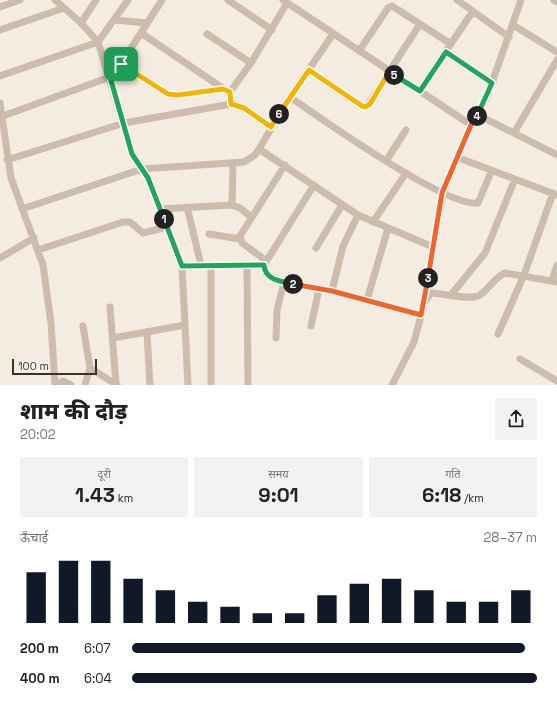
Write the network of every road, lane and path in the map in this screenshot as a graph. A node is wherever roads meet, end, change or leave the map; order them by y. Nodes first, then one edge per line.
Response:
1 (20, 0) edge
2 (55, 0) edge
3 (96, 0) edge
4 (128, 0) edge
5 (160, 0) edge
6 (228, 0) edge
7 (457, 0) edge
8 (521, 0) edge
9 (554, 0) edge
10 (285, 2) edge
11 (557, 2) edge
12 (0, 7) edge
13 (64, 8) junction
14 (473, 11) junction
15 (115, 20) junction
16 (81, 22) junction
17 (147, 23) junction
18 (420, 24) junction
19 (513, 25) junction
20 (0, 30) edge
21 (272, 30) junction
22 (141, 33) junction
23 (207, 34) dead end
24 (333, 34) junction
25 (509, 37) junction
26 (98, 42) junction
27 (451, 44) junction
28 (359, 51) junction
29 (446, 52) junction
30 (557, 52) edge
31 (557, 60) edge
32 (251, 63) junction
33 (121, 64) junction
34 (309, 70) junction
35 (389, 72) junction
36 (0, 76) edge
37 (110, 77) junction
38 (492, 83) junction
39 (227, 91) junction
40 (420, 91) junction
41 (290, 97) junction
42 (0, 103) edge
43 (231, 104) junction
44 (478, 115) junction
45 (3, 116) junction
46 (124, 123) junction
47 (471, 125) junction
48 (271, 127) junction
49 (406, 130) dead end
50 (514, 133) junction
51 (259, 149) junction
52 (557, 155) edge
53 (459, 158) junction
54 (7, 160) junction
55 (386, 161) junction
56 (233, 164) junction
57 (285, 165) junction
58 (142, 169) junction
59 (491, 172) junction
60 (406, 173) junction
61 (515, 179) junction
62 (314, 185) junction
63 (442, 193) junction
64 (555, 194) edge
65 (232, 205) junction
66 (342, 205) junction
67 (187, 208) junction
68 (22, 209) junction
69 (160, 209) junction
70 (358, 215) junction
71 (251, 217) junction
72 (373, 222) junction
73 (167, 227) junction
74 (388, 228) junction
75 (209, 234) dead end
76 (34, 238) junction
77 (240, 239) junction
78 (433, 247) junction
79 (316, 248) dead end
80 (38, 250) junction
81 (0, 258) edge
82 (201, 265) junction
83 (211, 265) junction
84 (246, 265) junction
85 (264, 265) junction
86 (182, 266) junction
87 (557, 266) edge
88 (524, 275) junction
89 (554, 281) edge
90 (284, 282) junction
91 (319, 289) junction
92 (332, 291) junction
93 (451, 295) junction
94 (367, 300) junction
95 (110, 307) dead end
96 (422, 311) junction
97 (185, 325) junction
98 (83, 326) dead end
99 (311, 326) dead end
100 (147, 332) junction
101 (498, 334) dead end
102 (113, 338) junction
103 (276, 338) dead end
104 (520, 359) dead end
105 (90, 368) junction
106 (557, 381) edge
107 (56, 385) edge
108 (71, 385) edge
109 (85, 385) edge
110 (117, 385) edge
111 (150, 385) edge
112 (188, 385) edge
113 (211, 385) edge
114 (248, 385) edge
115 (392, 385) edge

1 - 12 street
2 - 13 street
3 - 16 street
4 - 15 street
5 - 17 street
6 - 21 street
7 - 14 street
8 - 19 street
9 - 11 street
10 - 21 street
10 - 24 street
13 - 16 street
13 - 20 street
14 - 25 street
14 - 27 street
15 - 17 street
15 - 26 street
16 - 26 street
17 - 22 street
18 - 27 street
18 - 28 street
18 - 35 street
19 - 25 street
19 - 30 street
21 - 32 street
22 - 33 street
22 - 39 street
23 - 32 street
24 - 28 street
24 - 34 street
25 - 38 street
26 - 36 street
26 - 37 street
27 - 29 street
28 - 35 street
29 - 38 street
29 - 40 street
31 - 50 street
32 - 39 street
33 - 37 street
33 - 39 street
34 - 35 street
34 - 41 street
35 - 40 street
37 - 45 street
37 - 46 street
38 - 44 street
39 - 43 street
40 - 47 street
41 - 48 street
41 - 55 street
42 - 45 street
43 - 46 street
43 - 48 street
44 - 47 street
44 - 50 street
45 - 54 street
46 - 54 street
46 - 58 street
47 - 53 street
48 - 51 street
49 - 55 street
50 - 52 street
51 - 56 street
51 - 57 street
53 - 59 street
53 - 63 street
54 - 68 street
55 - 60 street
56 - 58 street
56 - 65 street
57 - 62 street
57 - 71 street
58 - 68 street
58 - 69 street
59 - 61 street
59 - 63 street
60 - 63 street
60 - 72 street
61 - 64 street
61 - 93 street
62 - 66 street
62 - 85 street
63 - 78 street
64 - 88 street
65 - 67 street
65 - 71 street
66 - 70 street
66 - 79 street
67 - 69 street
67 - 82 street
68 - 76 street
69 - 73 street
70 - 72 street
70 - 92 street
71 - 77 street
72 - 74 street
73 - 80 street
73 - 86 street
74 - 78 street
74 - 94 street
75 - 77 street
76 - 80 street
76 - 81 street
77 - 85 street
78 - 96 street
80 - 107 street
82 - 83 street
82 - 86 street
83 - 84 street
83 - 113 street
84 - 85 street
84 - 114 street
85 - 90 street
86 - 97 street
87 - 89 street
88 - 89 street
88 - 93 street
88 - 101 street
90 - 91 street
90 - 103 street
91 - 92 street
91 - 99 street
92 - 94 street
93 - 96 street
94 - 96 street
95 - 102 street
96 - 115 street
97 - 100 street
97 - 112 street
98 - 105 street
100 - 102 street
100 - 111 street
102 - 110 street
104 - 106 street
105 - 109 street
105 - 110 street
107 - 108 street

